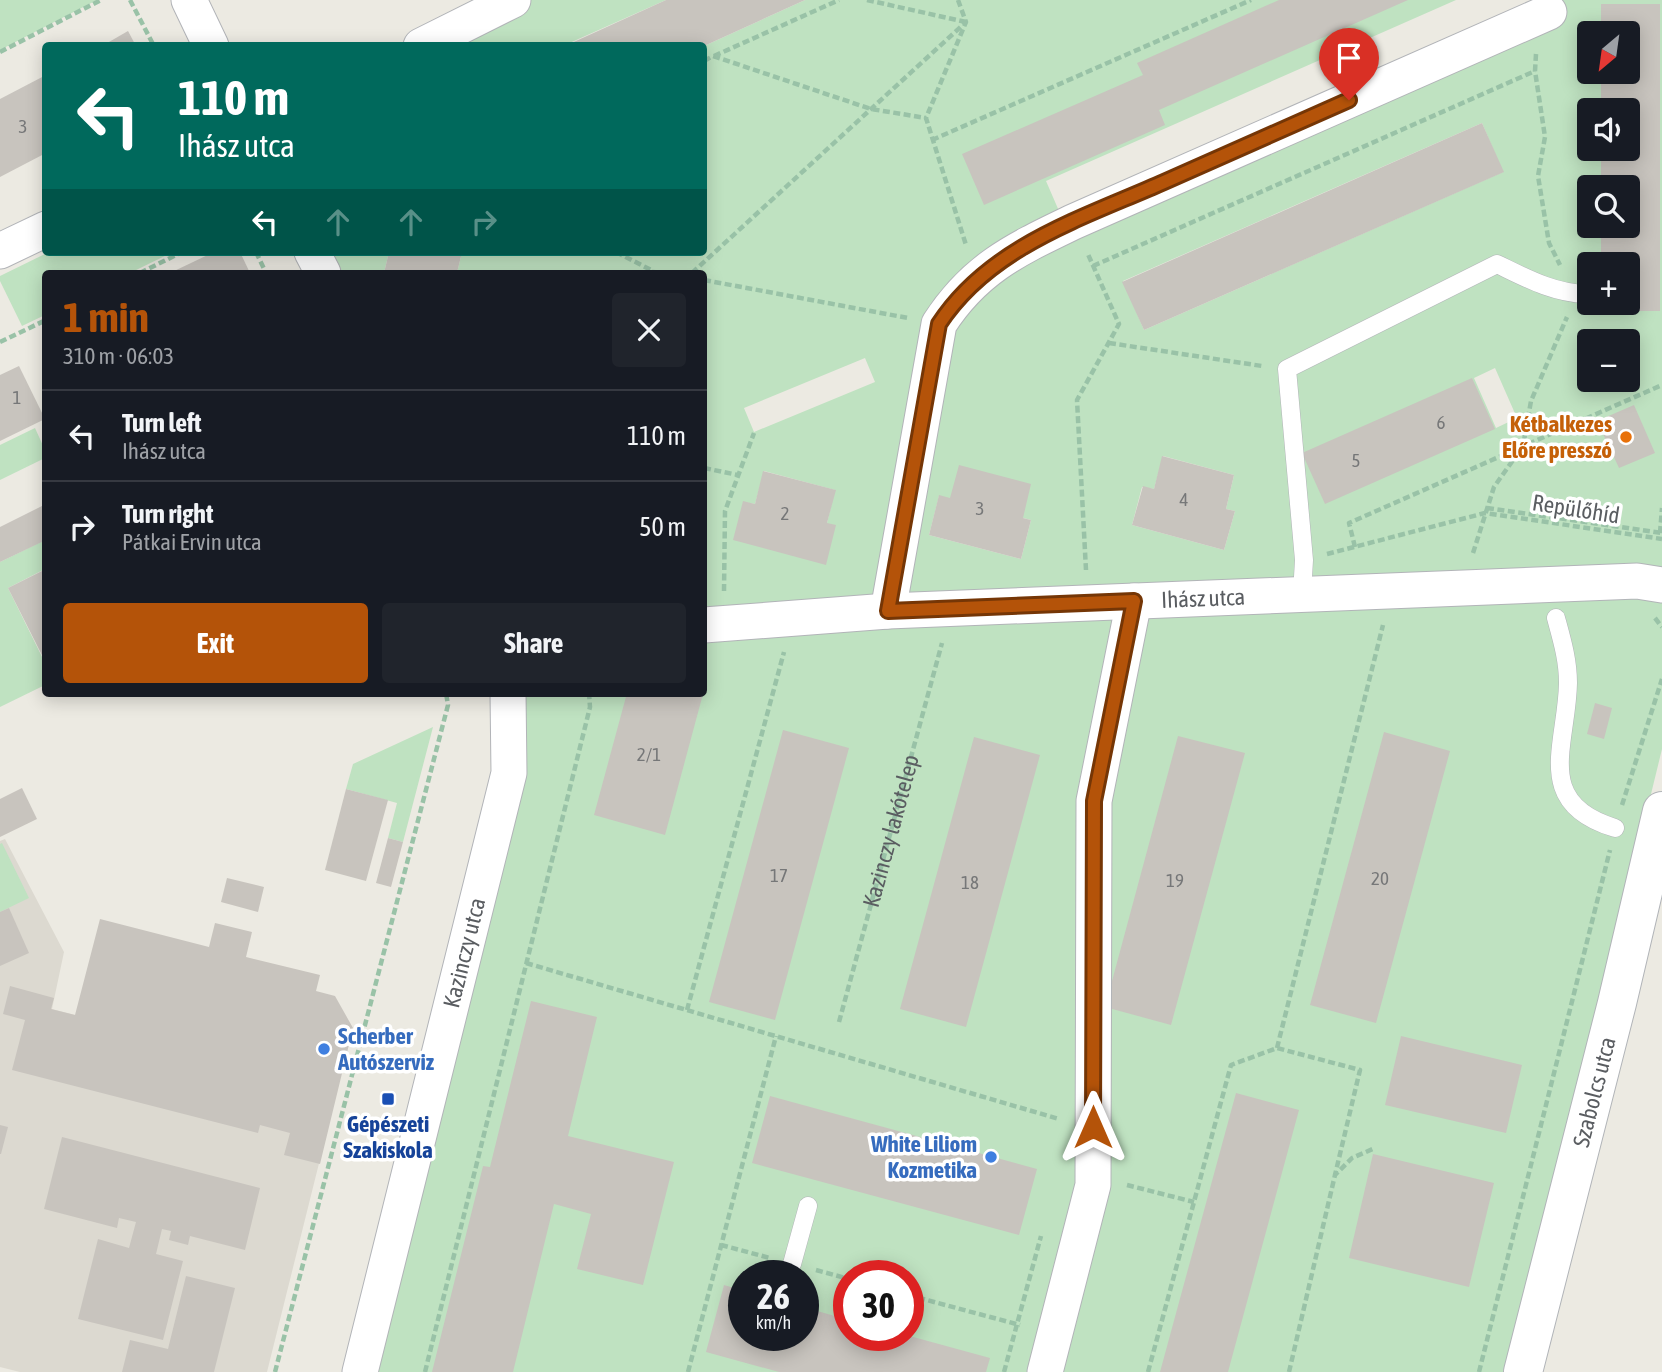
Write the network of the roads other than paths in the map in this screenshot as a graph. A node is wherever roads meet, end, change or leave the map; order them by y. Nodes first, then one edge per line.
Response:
1 (189, 0) edge
2 (513, 0) edge
3 (1549, 12) dead end
4 (209, 42) edge
5 (429, 42) edge
6 (42, 231) edge
7 (0, 251) edge
8 (1577, 294) edge
9 (1662, 584) edge
10 (1302, 594) junction
11 (1134, 601) junction
12 (888, 611) junction
13 (1556, 618) dead end
14 (707, 625) edge
15 (508, 697) edge
16 (1662, 811) edge
17 (1615, 828) road end
18 (807, 1206) dead end
19 (793, 1260) edge
20 (360, 1372) edge
21 (1045, 1372) edge
22 (1523, 1372) edge

1 - 4 street
2 - 5 street
3 - 12 street
6 - 7 street
8 - 10 lane
9 - 10 street, Ihász utca
10 - 11 street, Ihász utca
11 - 12 street, Ihász utca
11 - 21 street
12 - 14 street, Ihász utca
13 - 17 lane
15 - 20 street, Kazinczy utca
16 - 22 street, Szabolcs utca
18 - 19 lane

